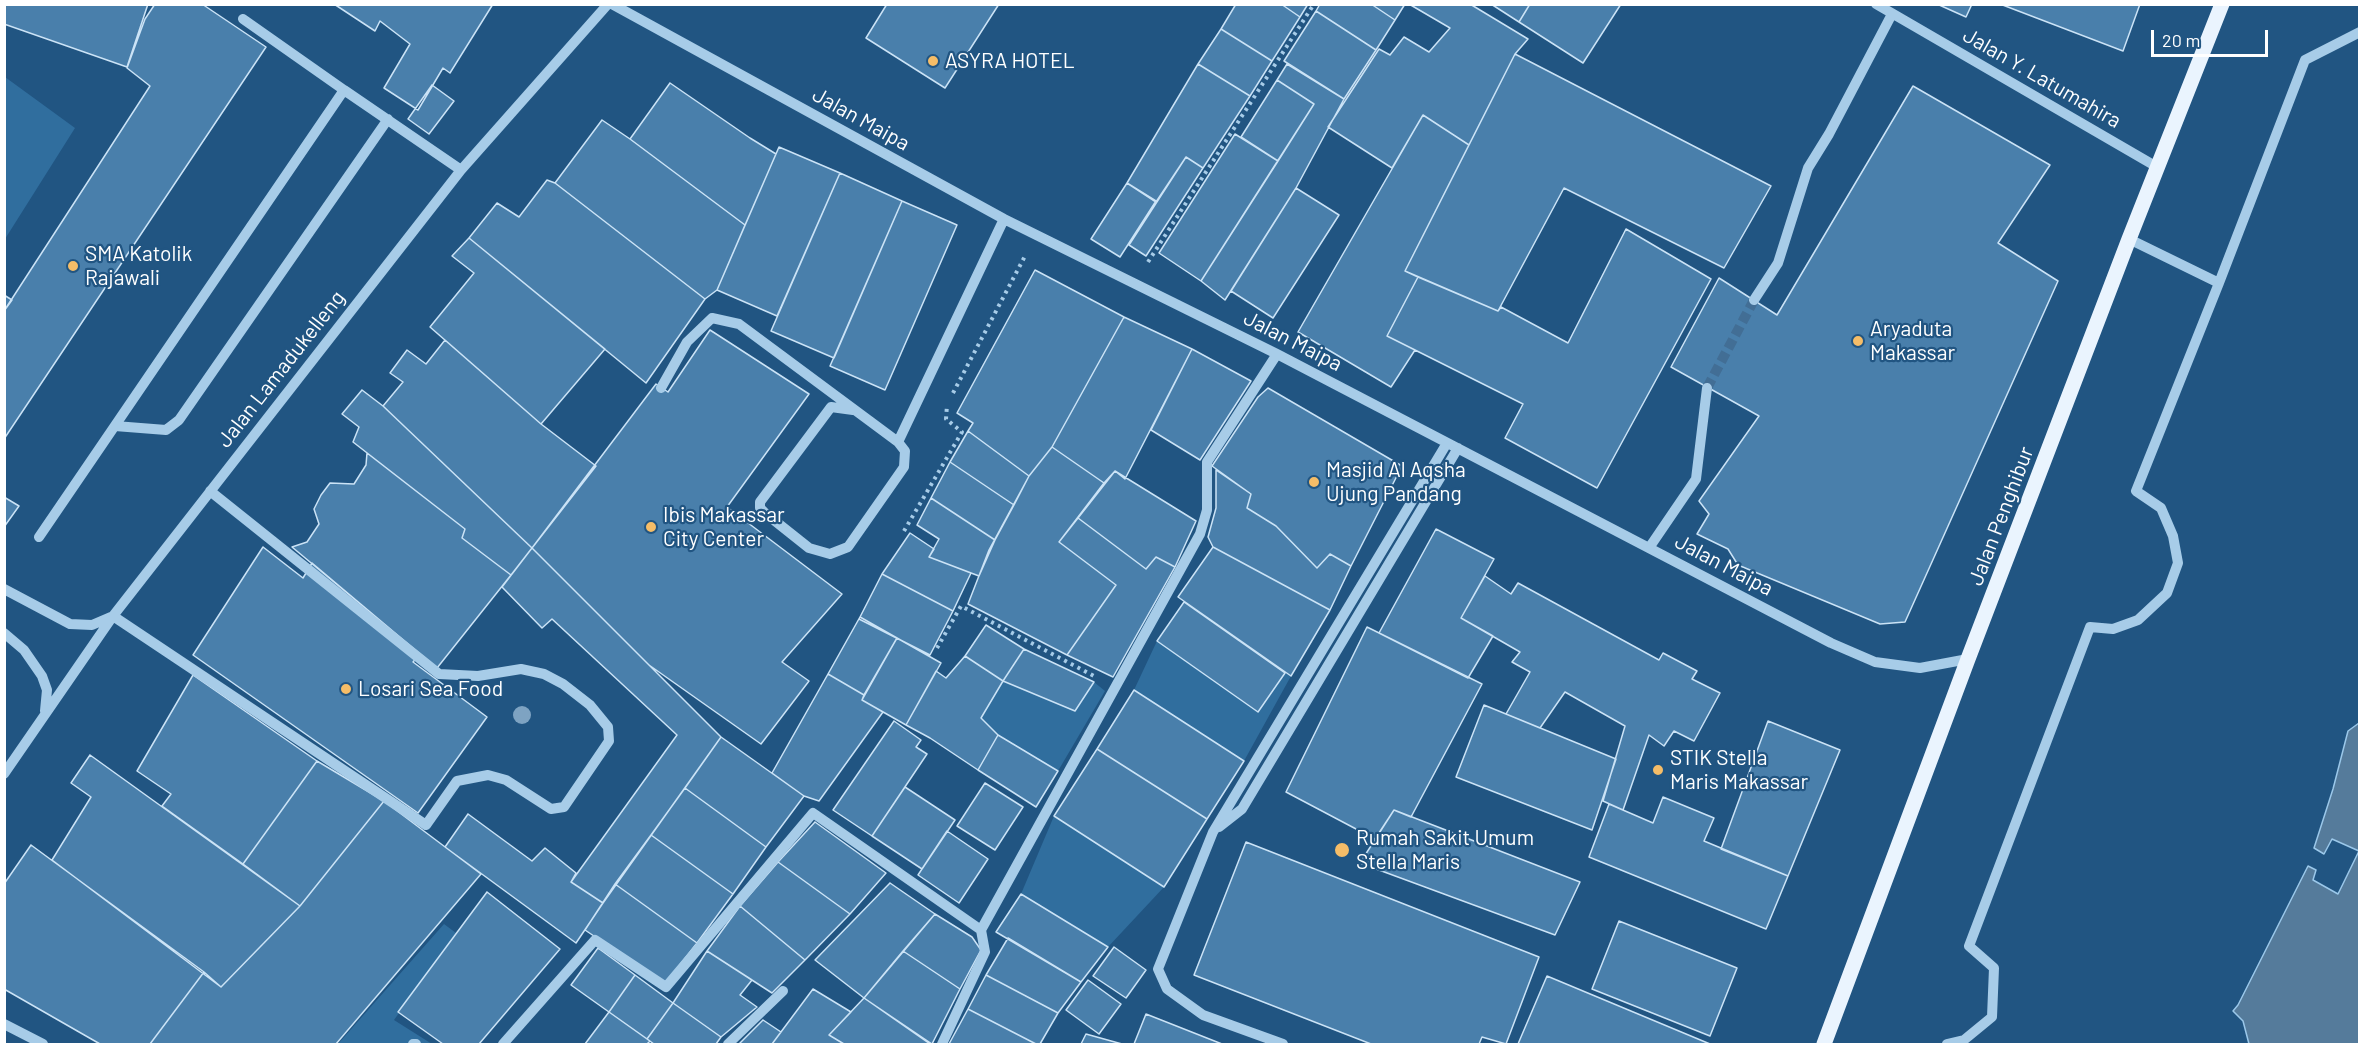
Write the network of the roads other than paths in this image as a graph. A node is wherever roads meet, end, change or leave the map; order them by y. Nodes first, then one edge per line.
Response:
1 (610, 4) edge
2 (1876, 4) edge
3 (2222, 4) edge
4 (1892, 14) junction
5 (243, 19) dead end
6 (2360, 32) edge
7 (344, 90) junction
8 (388, 119) junction
9 (2157, 167) junction
10 (461, 170) junction
11 (1004, 219) junction
12 (2129, 238) junction
13 (2219, 283) junction
14 (1754, 300) tunnel mouth
15 (1277, 354) junction
16 (661, 388) dead end
17 (1707, 388) tunnel mouth
18 (853, 410) junction
19 (115, 426) junction
20 (898, 442) junction
21 (1447, 443) junction
22 (1458, 448) junction
23 (210, 491) junction
24 (39, 537) dead end
25 (1649, 548) junction
26 (4, 589) edge
27 (113, 616) junction
28 (4, 633) edge
29 (1968, 659) junction
30 (44, 717) junction
31 (4, 774) edge
32 (1213, 832) junction
33 (981, 930) junction
34 (783, 991) dead end
35 (4, 1024) edge
36 (43, 1044) edge
37 (503, 1044) edge
38 (728, 1044) edge
39 (942, 1044) edge
40 (1283, 1044) edge
41 (1824, 1044) edge
42 (1947, 1044) edge

1 - 10 street, Jalan Lamadukelleng
1 - 11 street, Jalan Maipa
2 - 4 street, Jalan Y. Latumahira
3 - 9 main road, Jalan Penghibur
4 - 9 street, Jalan Y. Latumahira
4 - 14 street
5 - 7 street
6 - 13 street
7 - 8 street
7 - 19 street
8 - 10 street
8 - 19 street
9 - 12 main road, Jalan Penghibur
10 - 23 street, Jalan Lamadukelleng
11 - 15 street, Jalan Maipa
11 - 20 street
12 - 13 street
12 - 29 main road, Jalan Penghibur
13 - 42 street
15 - 21 street, Jalan Maipa
15 - 33 street
16 - 18 street
17 - 25 street
18 - 20 street
18 - 20 street
19 - 24 street
21 - 22 street, Jalan Maipa
21 - 32 street
22 - 25 street, Jalan Maipa
22 - 32 street
23 - 27 street, Jalan Lamadukelleng
23 - 27 street
25 - 29 street, Jalan Maipa
26 - 27 street
27 - 30 street, Jalan Lamadukelleng
28 - 30 street
29 - 41 main road, Jalan Penghibur
30 - 31 street, Jalan Lamadukelleng
32 - 40 street
33 - 37 street
33 - 39 street
34 - 38 street
35 - 36 street

